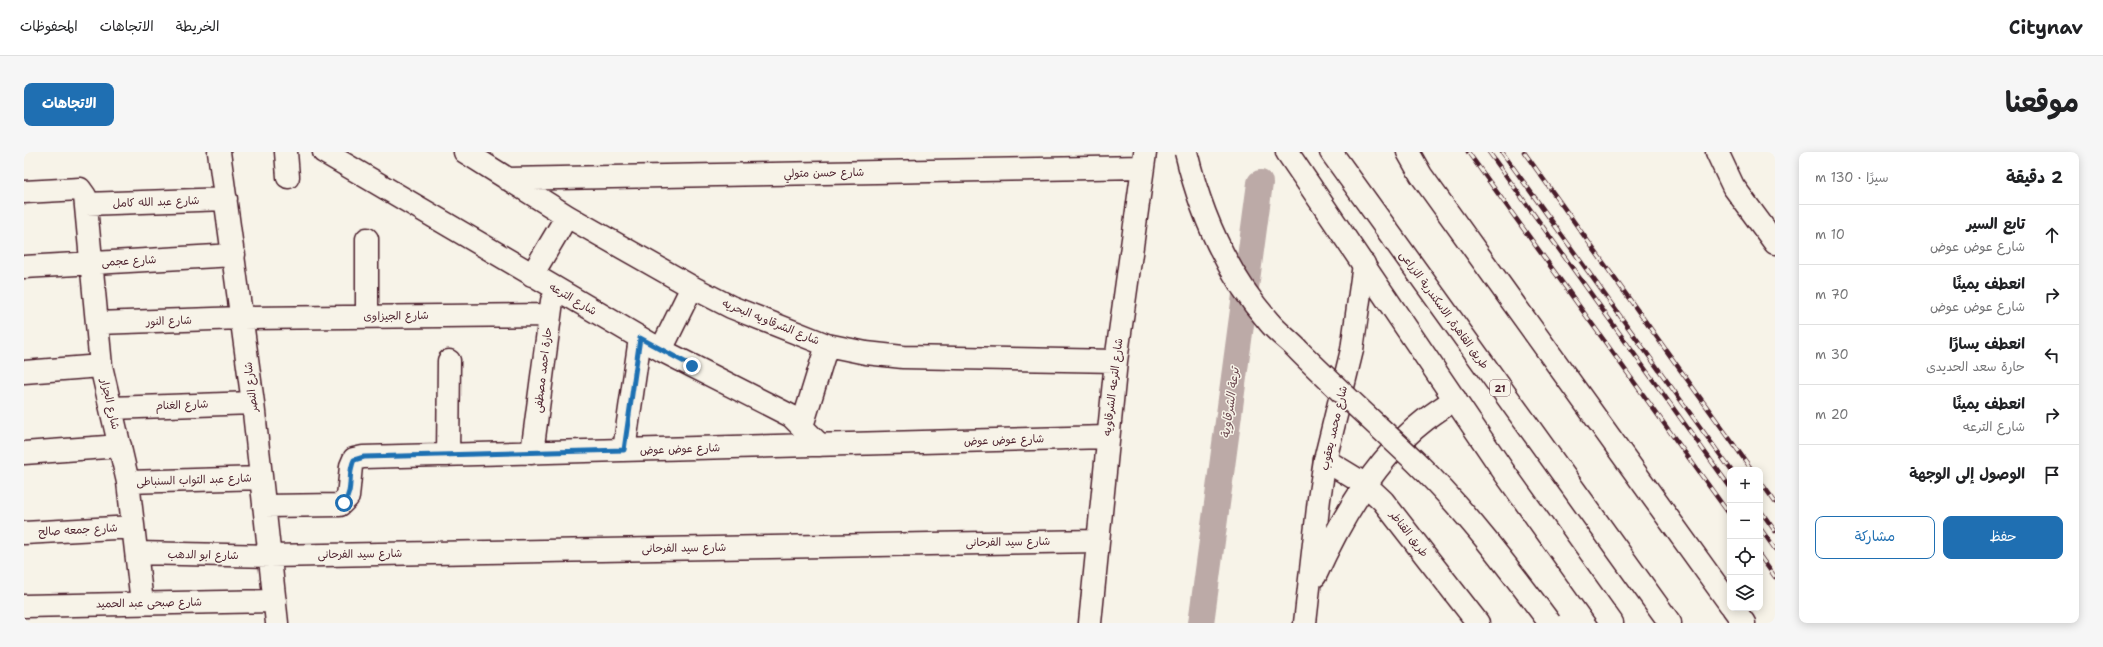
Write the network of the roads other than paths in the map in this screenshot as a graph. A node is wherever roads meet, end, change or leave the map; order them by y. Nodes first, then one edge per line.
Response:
1 (219, 152) edge
2 (286, 152) edge
3 (324, 152) edge
4 (465, 152) edge
5 (1186, 152) edge
6 (1287, 152) edge
7 (1331, 152) edge
8 (1408, 152) edge
9 (1717, 152) edge
10 (1143, 159) edge
11 (288, 177) dead end
12 (507, 179) junction
13 (24, 192) edge
14 (226, 199) junction
15 (86, 204) junction
16 (567, 216) junction
17 (367, 239) dead end
18 (1775, 243) edge
19 (234, 255) junction
20 (92, 263) junction
21 (1364, 264) junction
22 (24, 266) edge
23 (532, 275) junction
24 (692, 287) junction
25 (554, 288) junction
26 (550, 315) junction
27 (368, 317) junction
28 (242, 318) junction
29 (97, 323) junction
30 (640, 338) junction
31 (827, 346) junction
32 (661, 350) junction
33 (449, 361) dead end
34 (1116, 361) junction
35 (101, 366) junction
36 (24, 372) edge
37 (1455, 399) junction
38 (253, 403) junction
39 (111, 408) junction
40 (802, 426) junction
41 (1107, 437) junction
42 (820, 445) junction
43 (120, 446) junction
44 (624, 450) junction
45 (24, 453) edge
46 (532, 453) junction
47 (448, 455) junction
48 (1325, 460) junction
49 (261, 478) junction
50 (128, 482) junction
51 (1366, 485) junction
52 (264, 506) junction
53 (133, 527) junction
54 (24, 533) edge
55 (1098, 540) junction
56 (137, 554) junction
57 (270, 556) junction
58 (1308, 592) junction
59 (1727, 600) edge
60 (275, 601) junction
61 (142, 603) junction
62 (24, 606) edge
63 (1735, 611) edge
64 (1476, 622) edge
65 (277, 623) edge
66 (1090, 623) edge
67 (1305, 623) edge
68 (1550, 623) edge
69 (1612, 623) edge
70 (1670, 623) edge
71 (1744, 623) edge

1 - 14 main road, شارع النصر
2 - 11 main road
3 - 23 main road, شارع الترعه
4 - 12 main road, شارع الشرقاويه البحريه
5 - 68 main road, bridge
6 - 21 main road
7 - 70 main road, طريق القاهرة, الاسكندرية الزراعى / 21
8 - 59 main road
9 - 18 main road
10 - 12 main road, شارع حسن متولي
10 - 34 main road, شارع الترعه الشرقاويه
12 - 16 main road, شارع الشرقاويه البحريه
13 - 15 main road
14 - 15 main road, شارع عبد الله كامل
14 - 19 main road, شارع النصر
15 - 20 main road, شارع الجزار
16 - 23 main road
16 - 24 main road, شارع الشرقاويه البحريه
17 - 27 main road
19 - 20 main road, شارع عجمى
19 - 28 main road, شارع النصر
20 - 22 main road, شارع عجمى
20 - 29 main road, شارع الجزار
21 - 37 main road
21 - 48 main road, شارع محمد يعقوب
23 - 25 main road, شارع الترعه
24 - 31 main road, شارع الشرقاويه البحريه
24 - 32 main road
25 - 26 main road, حارة احمد مصطفى
25 - 30 main road, شارع الترعه
26 - 27 main road, شارع الجيزاوى
26 - 46 main road, حارة احمد مصطفى
27 - 28 main road, شارع الجيزاوى
28 - 29 main road, شارع النور
28 - 38 main road, شارع النصر
29 - 35 main road, شارع الجزار
30 - 32 main road, شارع الترعه
30 - 44 main road
31 - 34 main road, شارع الشرقاويه البحريه
31 - 40 main road
32 - 40 main road, شارع الترعه
33 - 47 main road
34 - 41 main road, شارع الترعه الشرقاويه
35 - 36 main road
35 - 39 main road, شارع الجزار
37 - 51 main road, شارع محمد يعقوب
37 - 69 main road
38 - 39 main road, شارع الغنام
38 - 49 main road, شارع النصر
39 - 43 main road, شارع الجزار
40 - 42 main road, شارع الترعه
41 - 42 main road, شارع عوض عوض
41 - 55 main road, شارع الترعه الشرقاويه
42 - 44 main road, شارع عوض عوض
43 - 45 main road
43 - 50 main road, شارع الجزار
44 - 46 main road, شارع عوض عوض
46 - 47 main road, شارع عوض عوض
47 - 52 main road, شارع عوض عوض
48 - 51 main road, طريق القناطر
48 - 58 main road, شارع محمد يعقوب
49 - 50 main road, شارع عبد التواب السنباطى
49 - 52 main road, شارع النصر
50 - 53 main road, شارع الجزار
51 - 58 main road, شارع محمد يعقوب
51 - 64 main road, طريق القناطر
52 - 57 main road, شارع النصر
53 - 54 main road, شارع جمعه صالح
53 - 56 main road, شارع الجزار
55 - 57 main road, شارع سيد الفرحانى
55 - 66 main road, شارع الترعه الشرقاويه
56 - 57 main road, شارع ابو الدهب
56 - 61 main road, شارع الجزار
57 - 60 main road, شارع النصر
58 - 67 main road, شارع محمد يعقوب
60 - 61 main road, شارع صبحى عبد الحميد
60 - 65 main road, شارع النصر
61 - 62 main road, شارع صبحى عبد الحميد
63 - 71 main road

